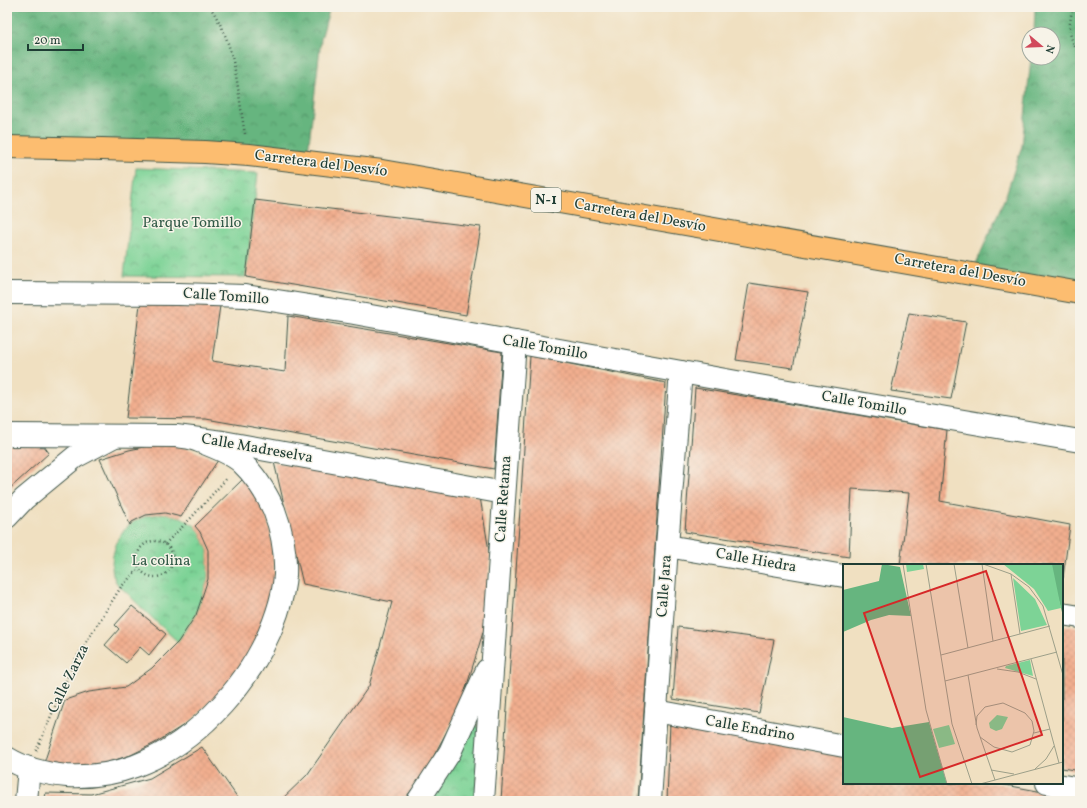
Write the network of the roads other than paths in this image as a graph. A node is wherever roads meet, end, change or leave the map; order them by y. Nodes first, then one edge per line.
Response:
1 (7, 147) edge
2 (1080, 293) edge
3 (7, 294) edge
4 (515, 342) junction
5 (681, 372) junction
6 (7, 435) edge
7 (116, 435) junction
8 (191, 438) junction
9 (1080, 441) edge
10 (504, 493) junction
11 (7, 517) edge
12 (667, 546) junction
13 (843, 576) edge
14 (1063, 614) edge
15 (1080, 617) edge
16 (493, 657) junction
17 (656, 711) junction
18 (843, 746) edge
19 (7, 758) edge
20 (29, 768) junction
21 (1052, 784) edge
22 (1080, 789) edge
23 (26, 801) edge
24 (418, 801) edge
25 (483, 801) edge
26 (650, 801) edge

1 - 2 highway, Carretera del Desvío / N-1
3 - 4 street, Calle Tomillo
4 - 5 street, Calle Tomillo
4 - 10 street, Calle Retama
5 - 9 street, Calle Tomillo
5 - 12 street, Calle Jara
6 - 7 street, Calle Madreselva
7 - 8 street, Calle Madreselva
7 - 11 street
8 - 10 street, Calle Madreselva
8 - 20 street
10 - 16 street, Calle Retama
12 - 13 street, Calle Hiedra
12 - 17 street, Calle Jara
14 - 15 street
16 - 24 street, Calle Retama
16 - 25 street, Calle Retama
17 - 18 street, Calle Endrino
17 - 26 street, Calle Jara
19 - 20 street
20 - 23 street
21 - 22 street

